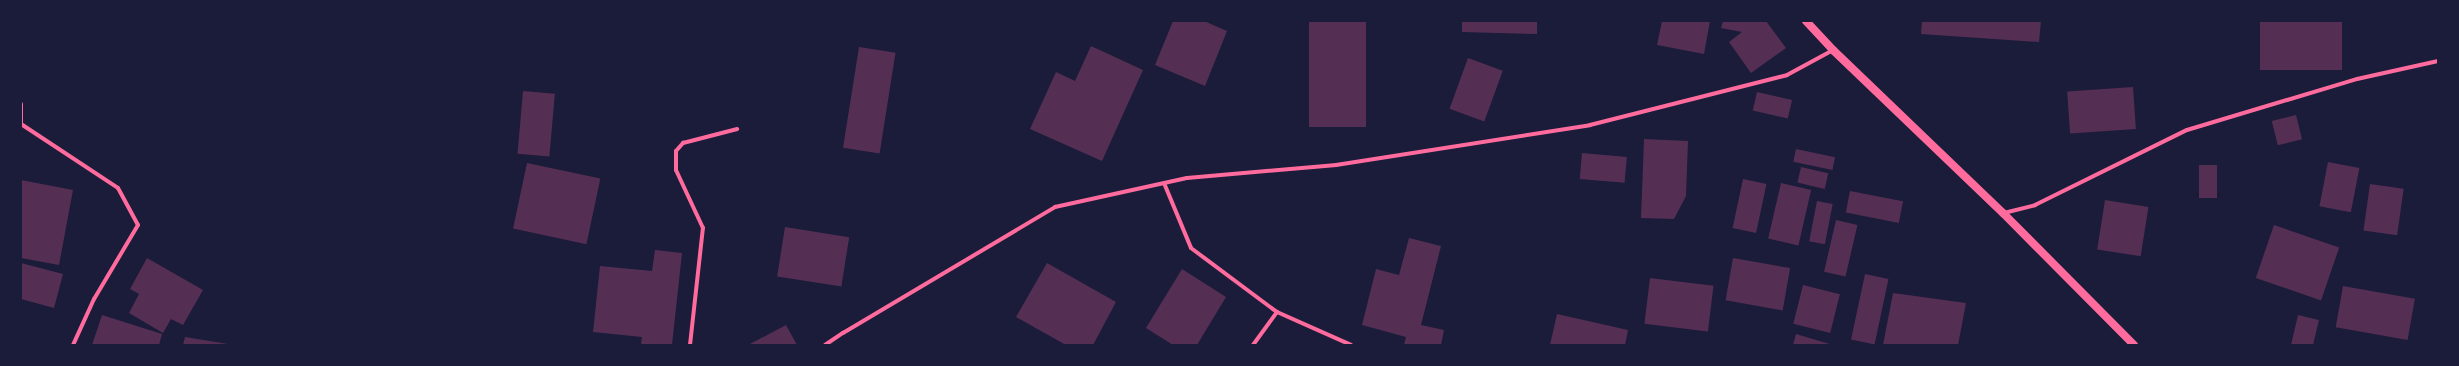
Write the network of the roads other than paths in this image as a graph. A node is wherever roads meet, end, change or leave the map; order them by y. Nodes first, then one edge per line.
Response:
1 (1806, 21) edge
2 (1833, 50) junction
3 (2438, 60) edge
4 (21, 104) edge
5 (737, 129) dead end
6 (1164, 183) junction
7 (2003, 213) junction
8 (1277, 312) junction
9 (73, 345) edge
10 (690, 345) edge
11 (825, 345) edge
12 (1253, 345) edge
13 (1351, 345) edge
14 (2134, 345) edge

1 - 2 main road
2 - 6 street
2 - 7 main road
3 - 7 street
4 - 9 street
5 - 10 street
6 - 8 street
6 - 11 street
7 - 14 main road
8 - 12 street
8 - 13 street

